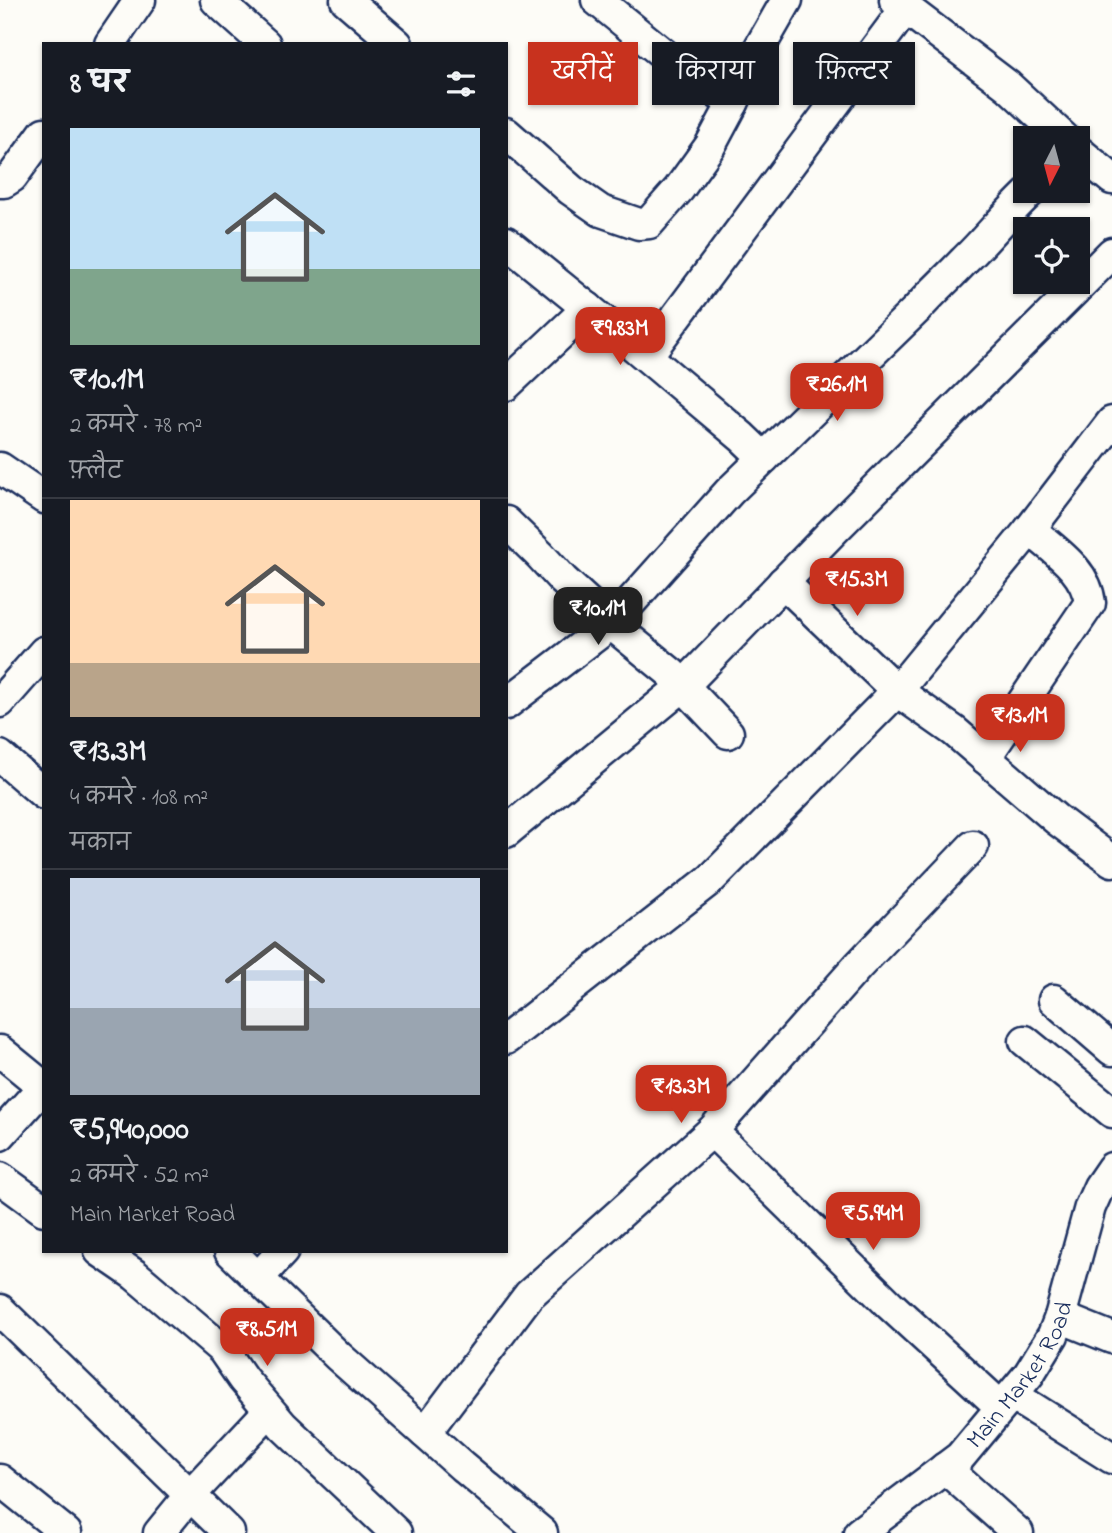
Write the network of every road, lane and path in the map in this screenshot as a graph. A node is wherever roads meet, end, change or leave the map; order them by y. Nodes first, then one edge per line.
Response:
1 (140, 0) edge
2 (216, 0) edge
3 (346, 0) edge
4 (597, 0) edge
5 (787, 0) edge
6 (901, 4) edge
7 (119, 41) edge
8 (263, 42) edge
9 (395, 42) edge
10 (763, 42) edge
11 (652, 45) edge
12 (732, 105) edge
13 (1051, 126) edge
14 (508, 135) edge
15 (42, 136) edge
16 (1090, 161) edge
17 (1112, 180) edge
18 (0, 182) edge
19 (1018, 203) edge
20 (508, 244) edge
21 (1112, 253) edge
22 (588, 308) junction
23 (647, 356) junction
24 (508, 383) edge
25 (1112, 422) edge
26 (764, 458) junction
27 (0, 468) edge
28 (42, 497) edge
29 (508, 524) edge
30 (1030, 529) junction
31 (783, 582) junction
32 (611, 624) junction
33 (42, 654) edge
34 (683, 686) junction
35 (897, 691) junction
36 (0, 702) edge
37 (508, 702) edge
38 (728, 733) dead end
39 (0, 756) edge
40 (985, 758) junction
41 (42, 792) edge
42 (508, 830) edge
43 (973, 846) dead end
44 (1112, 861) edge
45 (1054, 1000) dead end
46 (508, 1037) edge
47 (1026, 1041) dead end
48 (1112, 1050) edge
49 (0, 1051) edge
50 (42, 1085) edge
51 (42, 1087) edge
52 (1112, 1112) edge
53 (712, 1131) junction
54 (0, 1135) edge
55 (1112, 1168) edge
56 (0, 1178) edge
57 (42, 1209) edge
58 (103, 1253) edge
59 (232, 1253) edge
60 (282, 1253) edge
61 (258, 1278) junction
62 (0, 1310) edge
63 (1060, 1317) junction
64 (1112, 1338) edge
65 (1006, 1401) junction
66 (270, 1410) junction
67 (425, 1433) junction
68 (1112, 1458) edge
69 (945, 1468) junction
70 (0, 1480) edge
71 (190, 1495) junction
72 (66, 1533) edge
73 (159, 1533) edge
74 (229, 1533) edge
75 (396, 1533) edge
76 (542, 1533) edge
77 (859, 1533) edge
78 (1018, 1533) edge

1 - 7 street
2 - 8 street
3 - 9 street
4 - 11 street
5 - 10 street
6 - 13 street
6 - 23 street
12 - 14 street
15 - 18 street
16 - 17 street
19 - 26 street
20 - 22 street
21 - 31 street
22 - 23 street
22 - 24 street
23 - 26 street
25 - 30 street
26 - 32 street
27 - 28 street
29 - 32 street
30 - 35 street
30 - 40 street
31 - 34 street
31 - 35 street
32 - 34 street
32 - 37 street
33 - 36 street
34 - 38 street
34 - 42 street
35 - 40 street
35 - 46 street
39 - 41 street
40 - 44 street
43 - 53 street
45 - 48 street
47 - 52 street
49 - 50 street
51 - 54 street
53 - 65 street
53 - 67 street
55 - 63 street, Main Market Road
56 - 57 street
58 - 66 street
59 - 61 street
60 - 61 street
61 - 67 street
62 - 71 street
63 - 64 street
63 - 65 street, Main Market Road
65 - 68 street
65 - 69 street, Main Market Road
66 - 71 street
66 - 75 street
67 - 76 street
69 - 77 street, Main Market Road
69 - 78 street
70 - 72 street
71 - 73 street
71 - 74 street

